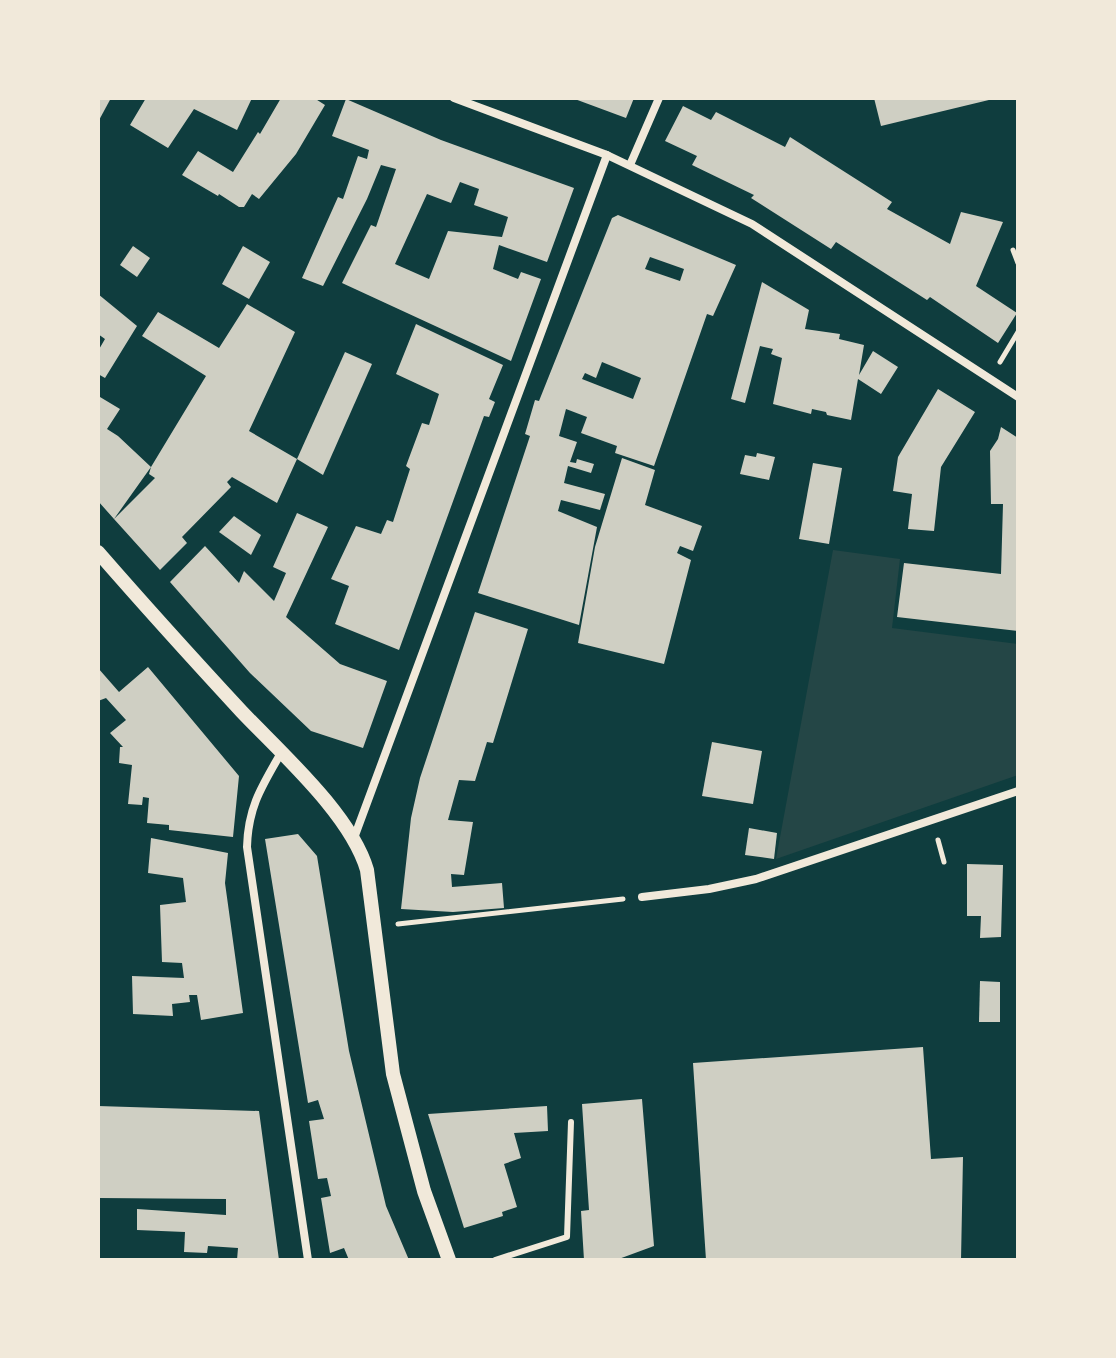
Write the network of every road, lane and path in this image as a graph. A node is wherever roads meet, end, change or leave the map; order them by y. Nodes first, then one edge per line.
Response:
1 (454, 98) edge
2 (659, 98) edge
3 (607, 155) junction
4 (630, 165) junction
5 (1013, 250) dead end
6 (1018, 263) edge
7 (1018, 332) edge
8 (990, 378) junction
9 (1018, 397) edge
10 (98, 552) edge
11 (281, 753) junction
12 (1018, 791) edge
13 (354, 838) junction
14 (642, 897) joint
15 (374, 927) junction
16 (571, 1122) dead end
17 (308, 1260) edge
18 (449, 1260) edge
19 (495, 1260) edge

1 - 3 street
2 - 4 street
3 - 4 street
3 - 13 street
4 - 8 street
5 - 6 path
7 - 8 path
8 - 9 street
10 - 11 street
11 - 13 street
11 - 17 street
12 - 14 street
13 - 15 street
14 - 15 path
15 - 18 street
16 - 19 lane

